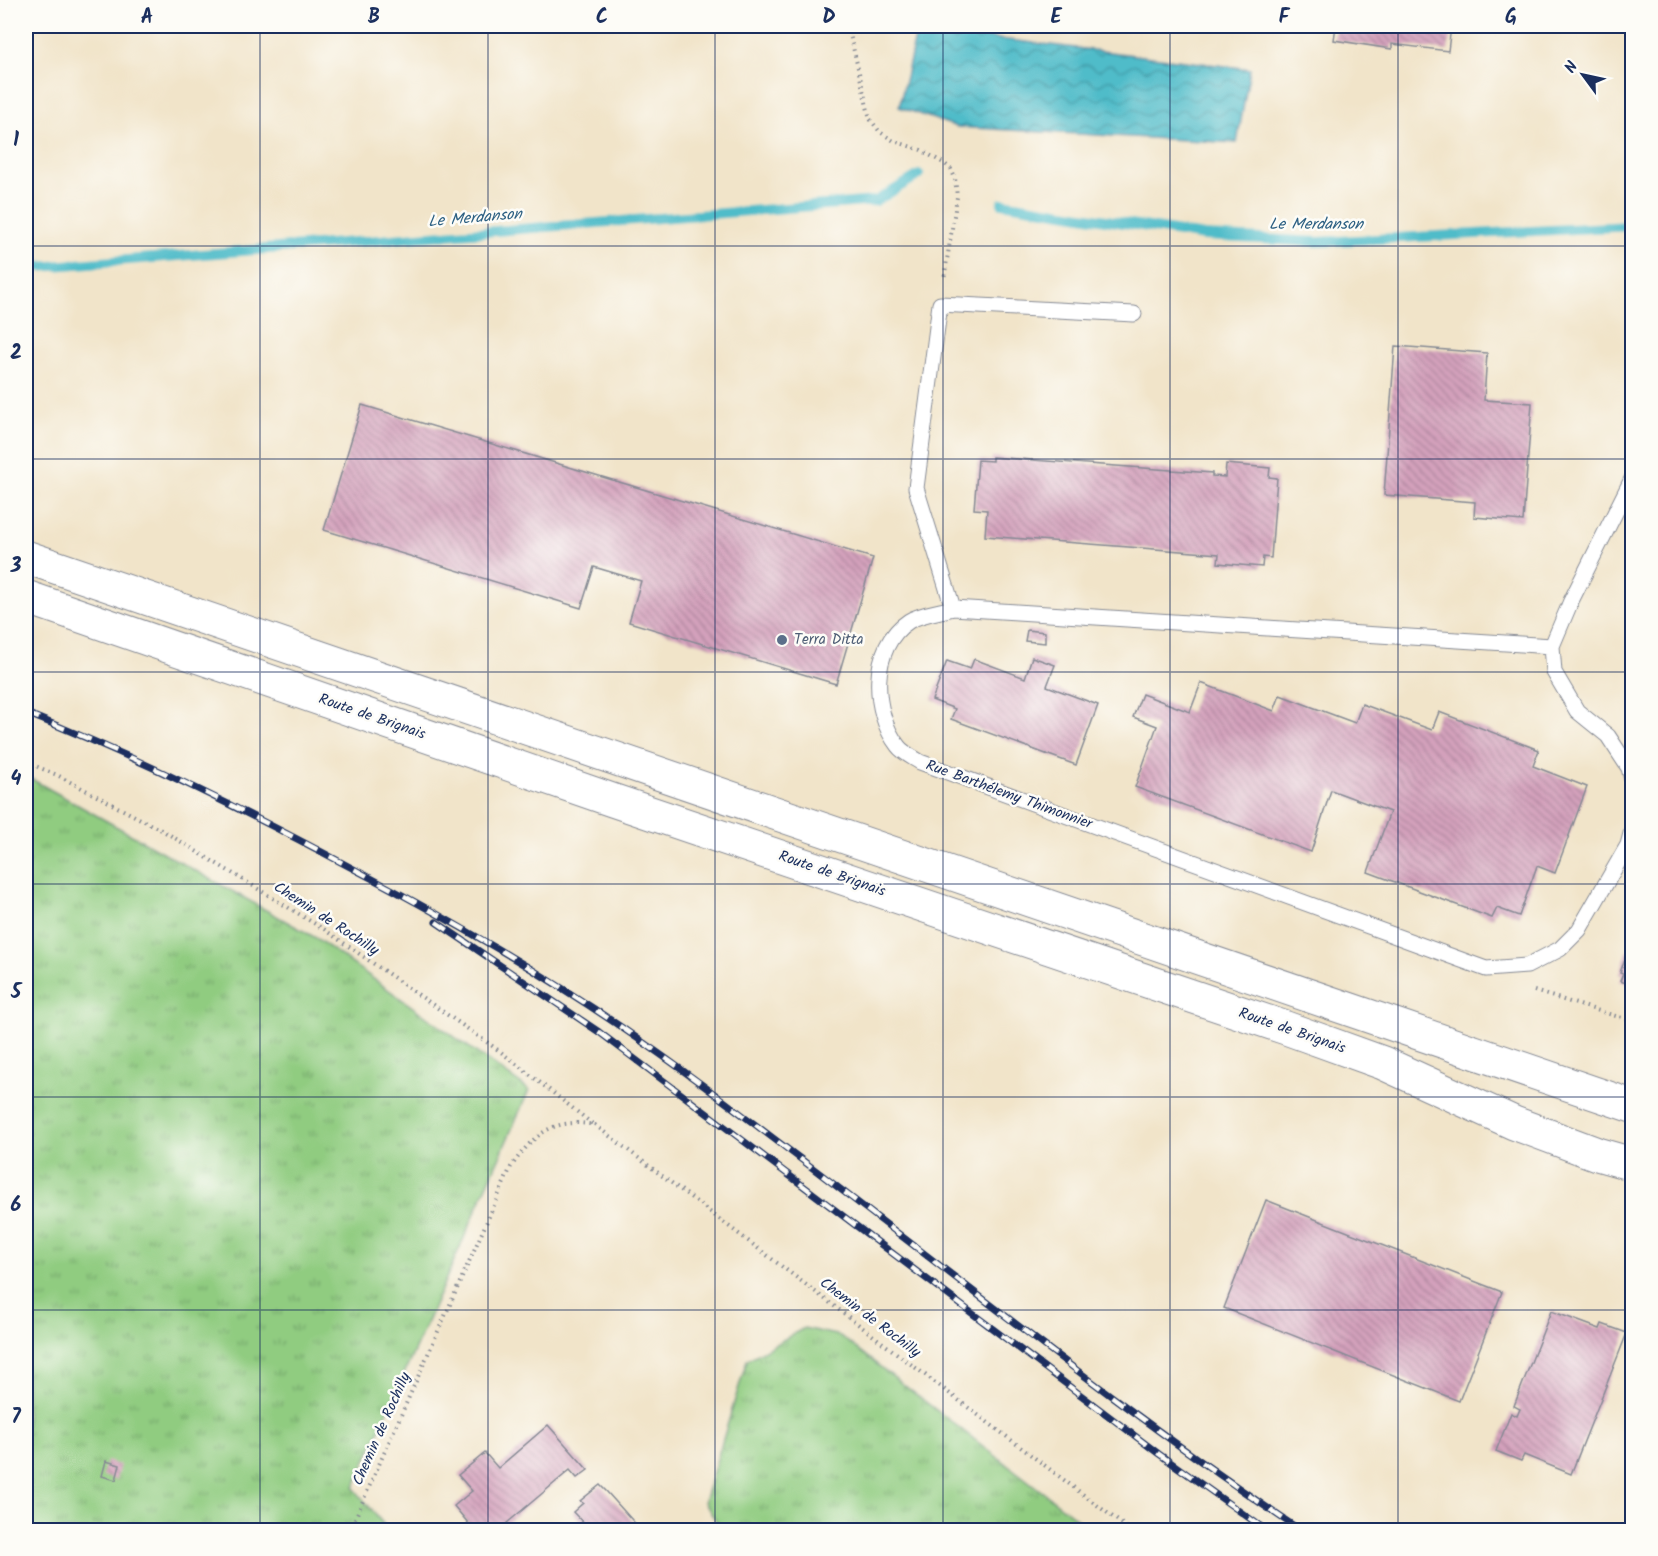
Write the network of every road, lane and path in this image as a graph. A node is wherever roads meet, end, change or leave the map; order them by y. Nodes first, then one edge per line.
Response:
1 (848, 26) edge
2 (940, 304) junction
3 (1134, 314) dead end
4 (1632, 479) edge
5 (26, 557) edge
6 (26, 597) edge
7 (953, 608) junction
8 (1552, 646) junction
9 (26, 762) edge
10 (1632, 780) edge
11 (1632, 830) edge
12 (1492, 969) junction
13 (1632, 1021) edge
14 (1632, 1106) edge
15 (595, 1125) junction
16 (1632, 1164) edge
17 (350, 1530) edge
18 (1130, 1530) edge

1 - 2 path
2 - 3 lane
2 - 7 lane
4 - 8 lane
5 - 14 main road
6 - 16 main road, Route de Brignais
7 - 8 lane, Rue Barthélemy Thimonnier
7 - 12 lane, Rue Barthélemy Thimonnier
8 - 10 lane
9 - 15 path, Chemin de Rochilly
11 - 12 lane, Rue Barthélemy Thimonnier
12 - 13 path
15 - 17 path, Chemin de Rochilly
15 - 18 path, Chemin de Rochilly

